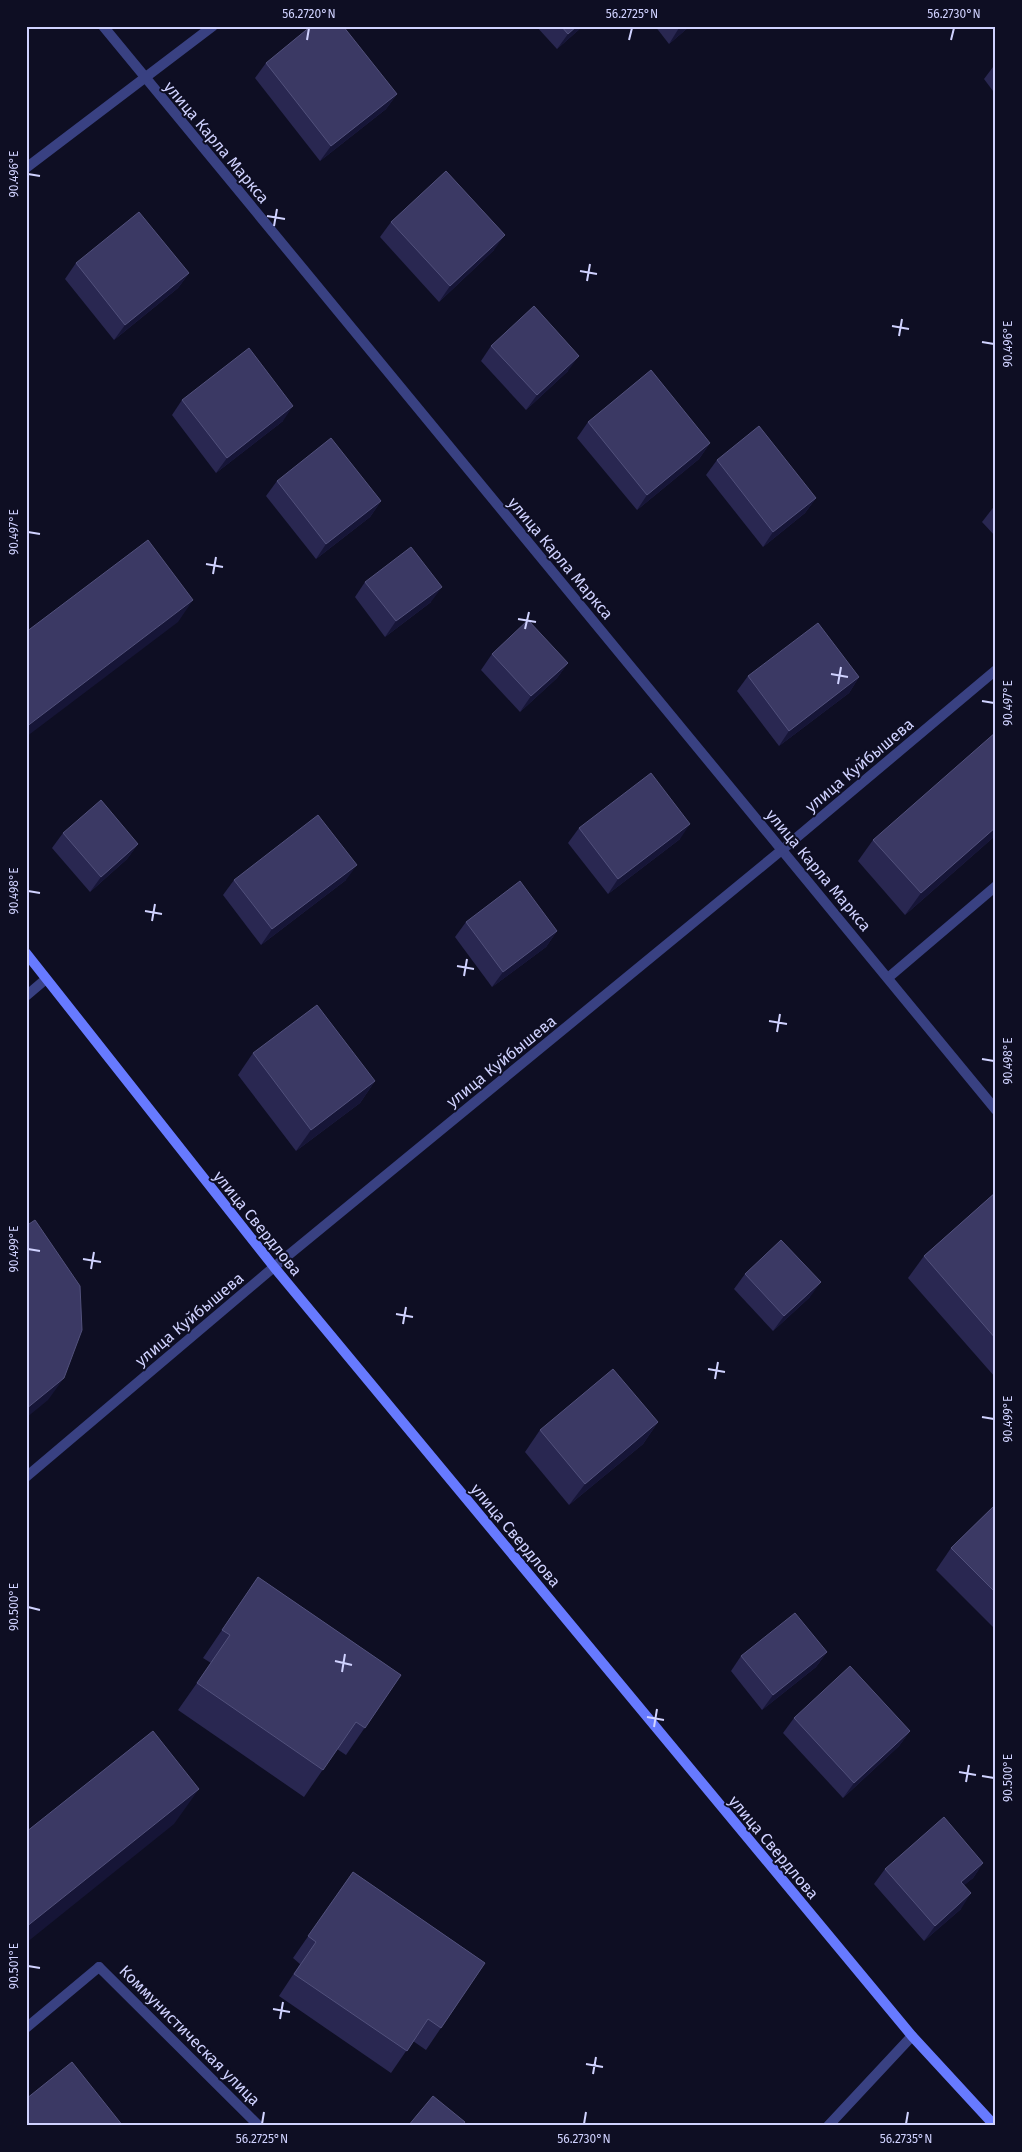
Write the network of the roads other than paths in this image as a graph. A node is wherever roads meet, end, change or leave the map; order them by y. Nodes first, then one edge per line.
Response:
1 (103, 26) edge
2 (213, 26) edge
3 (144, 77) junction
4 (26, 168) edge
5 (996, 670) edge
6 (783, 849) junction
7 (996, 886) edge
8 (26, 953) edge
9 (888, 977) junction
10 (46, 978) junction
11 (26, 996) edge
12 (996, 1110) edge
13 (274, 1267) junction
14 (26, 1477) edge
15 (26, 2028) edge
16 (912, 2036) junction
17 (259, 2126) edge
18 (828, 2126) edge
19 (994, 2126) edge

1 - 3 street, улица Карла Маркса
2 - 3 street
3 - 4 street
3 - 6 street, улица Карла Маркса
5 - 6 street, улица Куйбышева
6 - 9 street, улица Карла Маркса
6 - 13 street, улица Куйбышева
7 - 9 street
8 - 10 main road, улица Свердлова
9 - 12 street, улица Карла Маркса
10 - 11 street
10 - 13 main road, улица Свердлова
13 - 14 street, улица Куйбышева
13 - 16 main road, улица Свердлова
15 - 17 street, Коммунистическая улица
16 - 18 street
16 - 19 main road, улица Свердлова

